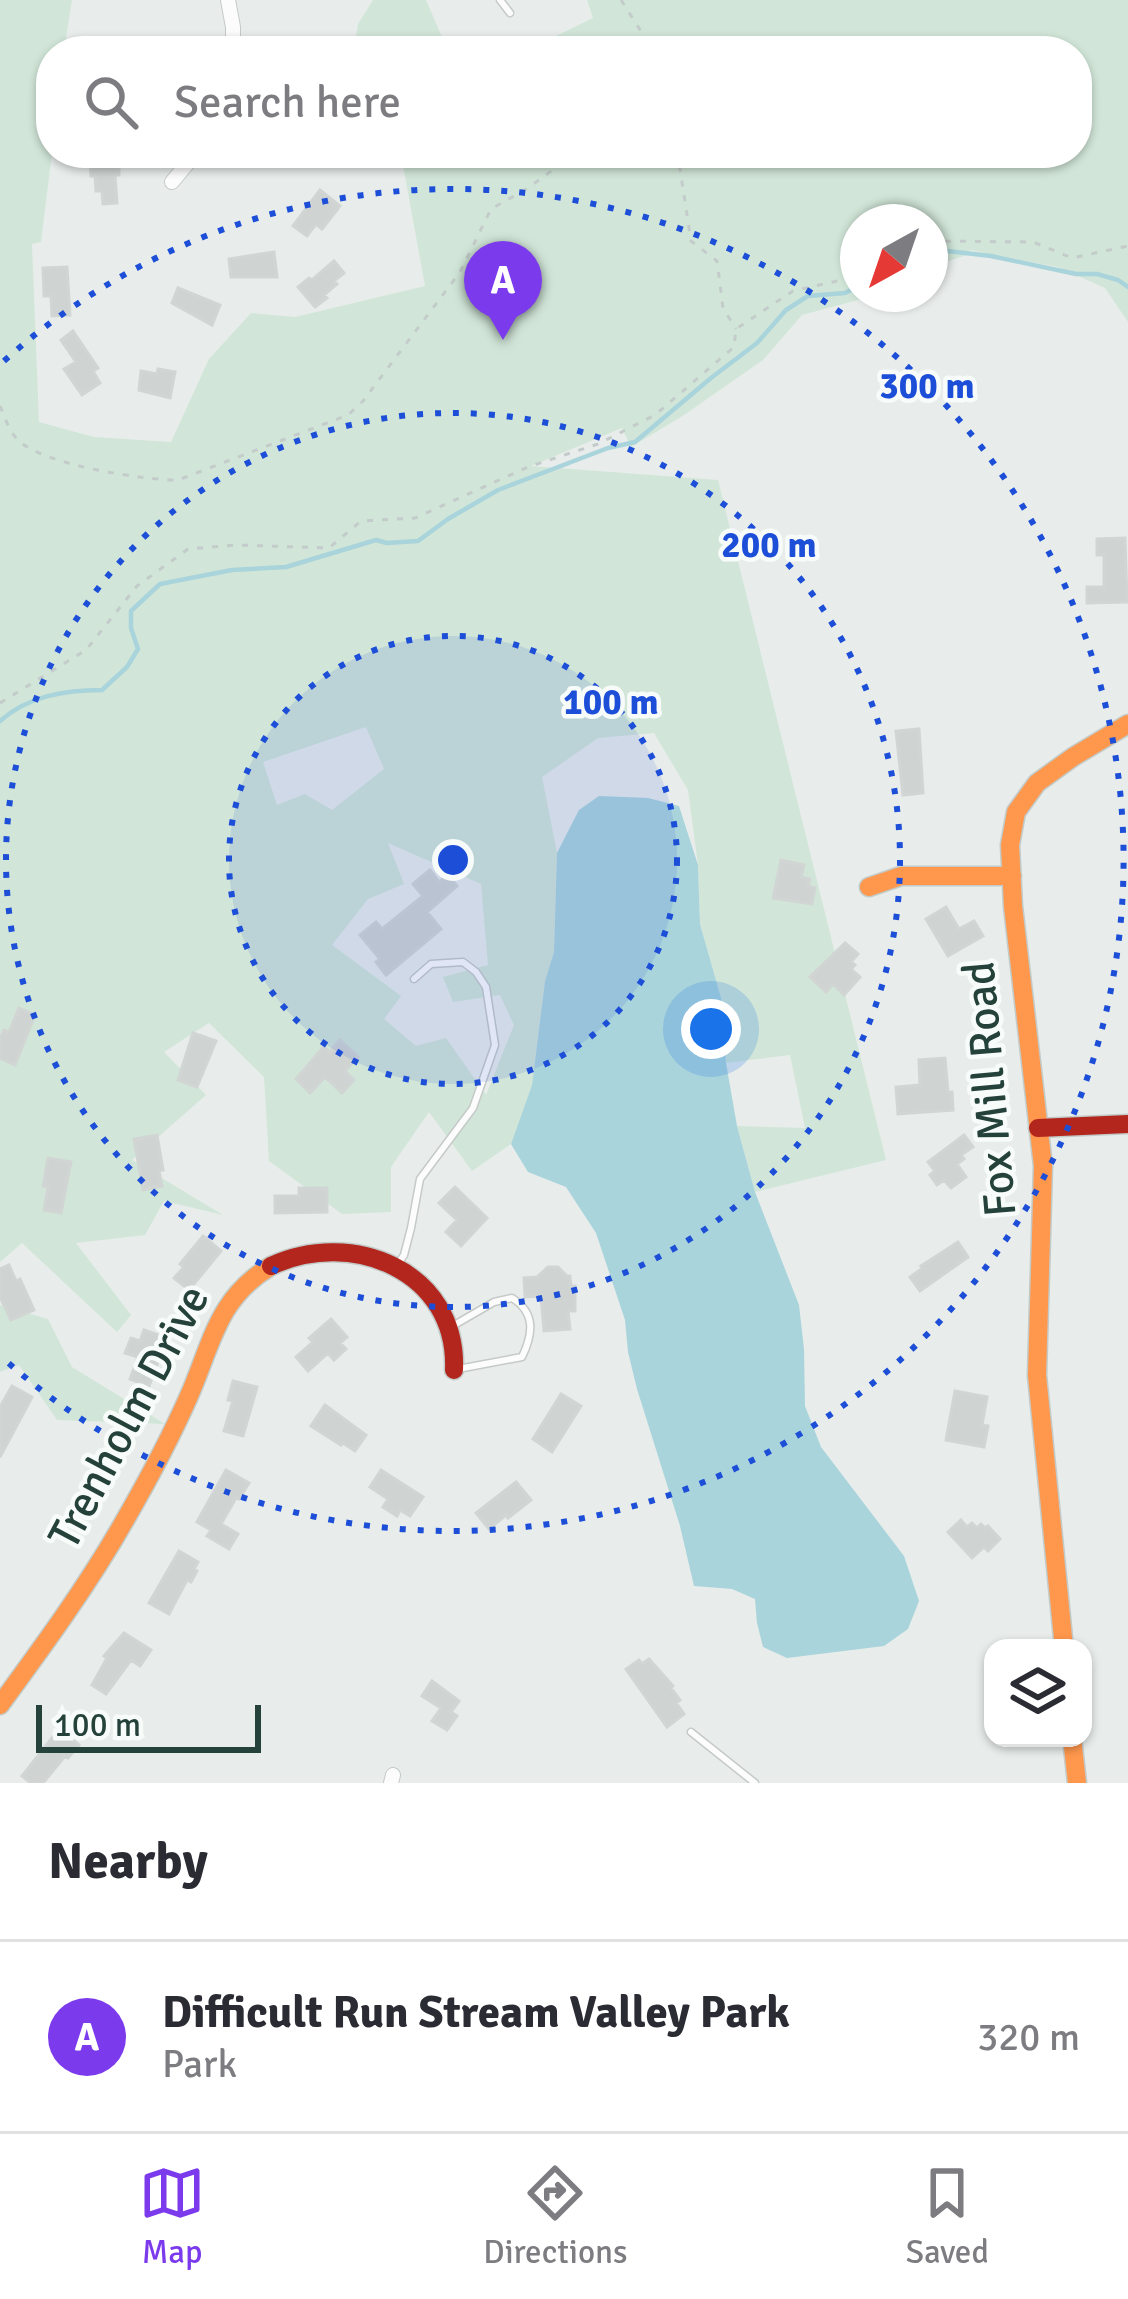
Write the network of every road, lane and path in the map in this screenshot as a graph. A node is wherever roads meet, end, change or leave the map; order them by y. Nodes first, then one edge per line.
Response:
1 (228, 0) edge
2 (500, 0) edge
3 (621, 0) edge
4 (509, 13) dead end
5 (233, 36) edge
6 (640, 36) edge
7 (184, 168) edge
8 (555, 168) edge
9 (679, 168) edge
10 (172, 182) dead end
11 (948, 241) edge
12 (1128, 246) edge
13 (840, 280) edge
14 (736, 329) junction
15 (0, 406) edge
16 (0, 703) edge
17 (1128, 724) edge
18 (1012, 876) junction
19 (868, 887) dead end
20 (414, 979) dead end
21 (1128, 1124) edge
22 (1038, 1128) junction
23 (396, 1267) junction
24 (452, 1327) junction
25 (454, 1370) joint
26 (1063, 1639) edge
27 (0, 1705) edge
28 (691, 1732) dead end
29 (1073, 1747) edge
30 (755, 1783) edge
31 (1077, 1783) edge

1 - 5 street
2 - 4 lane
3 - 6 path
7 - 10 street
8 - 15 path
9 - 14 path
11 - 12 path
13 - 14 path
14 - 16 path
17 - 18 main road, Fox Mill Road
18 - 19 main road
18 - 22 main road, Fox Mill Road
20 - 23 lane
21 - 22 main road
22 - 26 main road, Fox Mill Road
23 - 24 main road, Trenholm Drive
23 - 27 main road, Trenholm Drive
24 - 25 main road
24 - 25 lane
28 - 30 lane
29 - 31 main road

